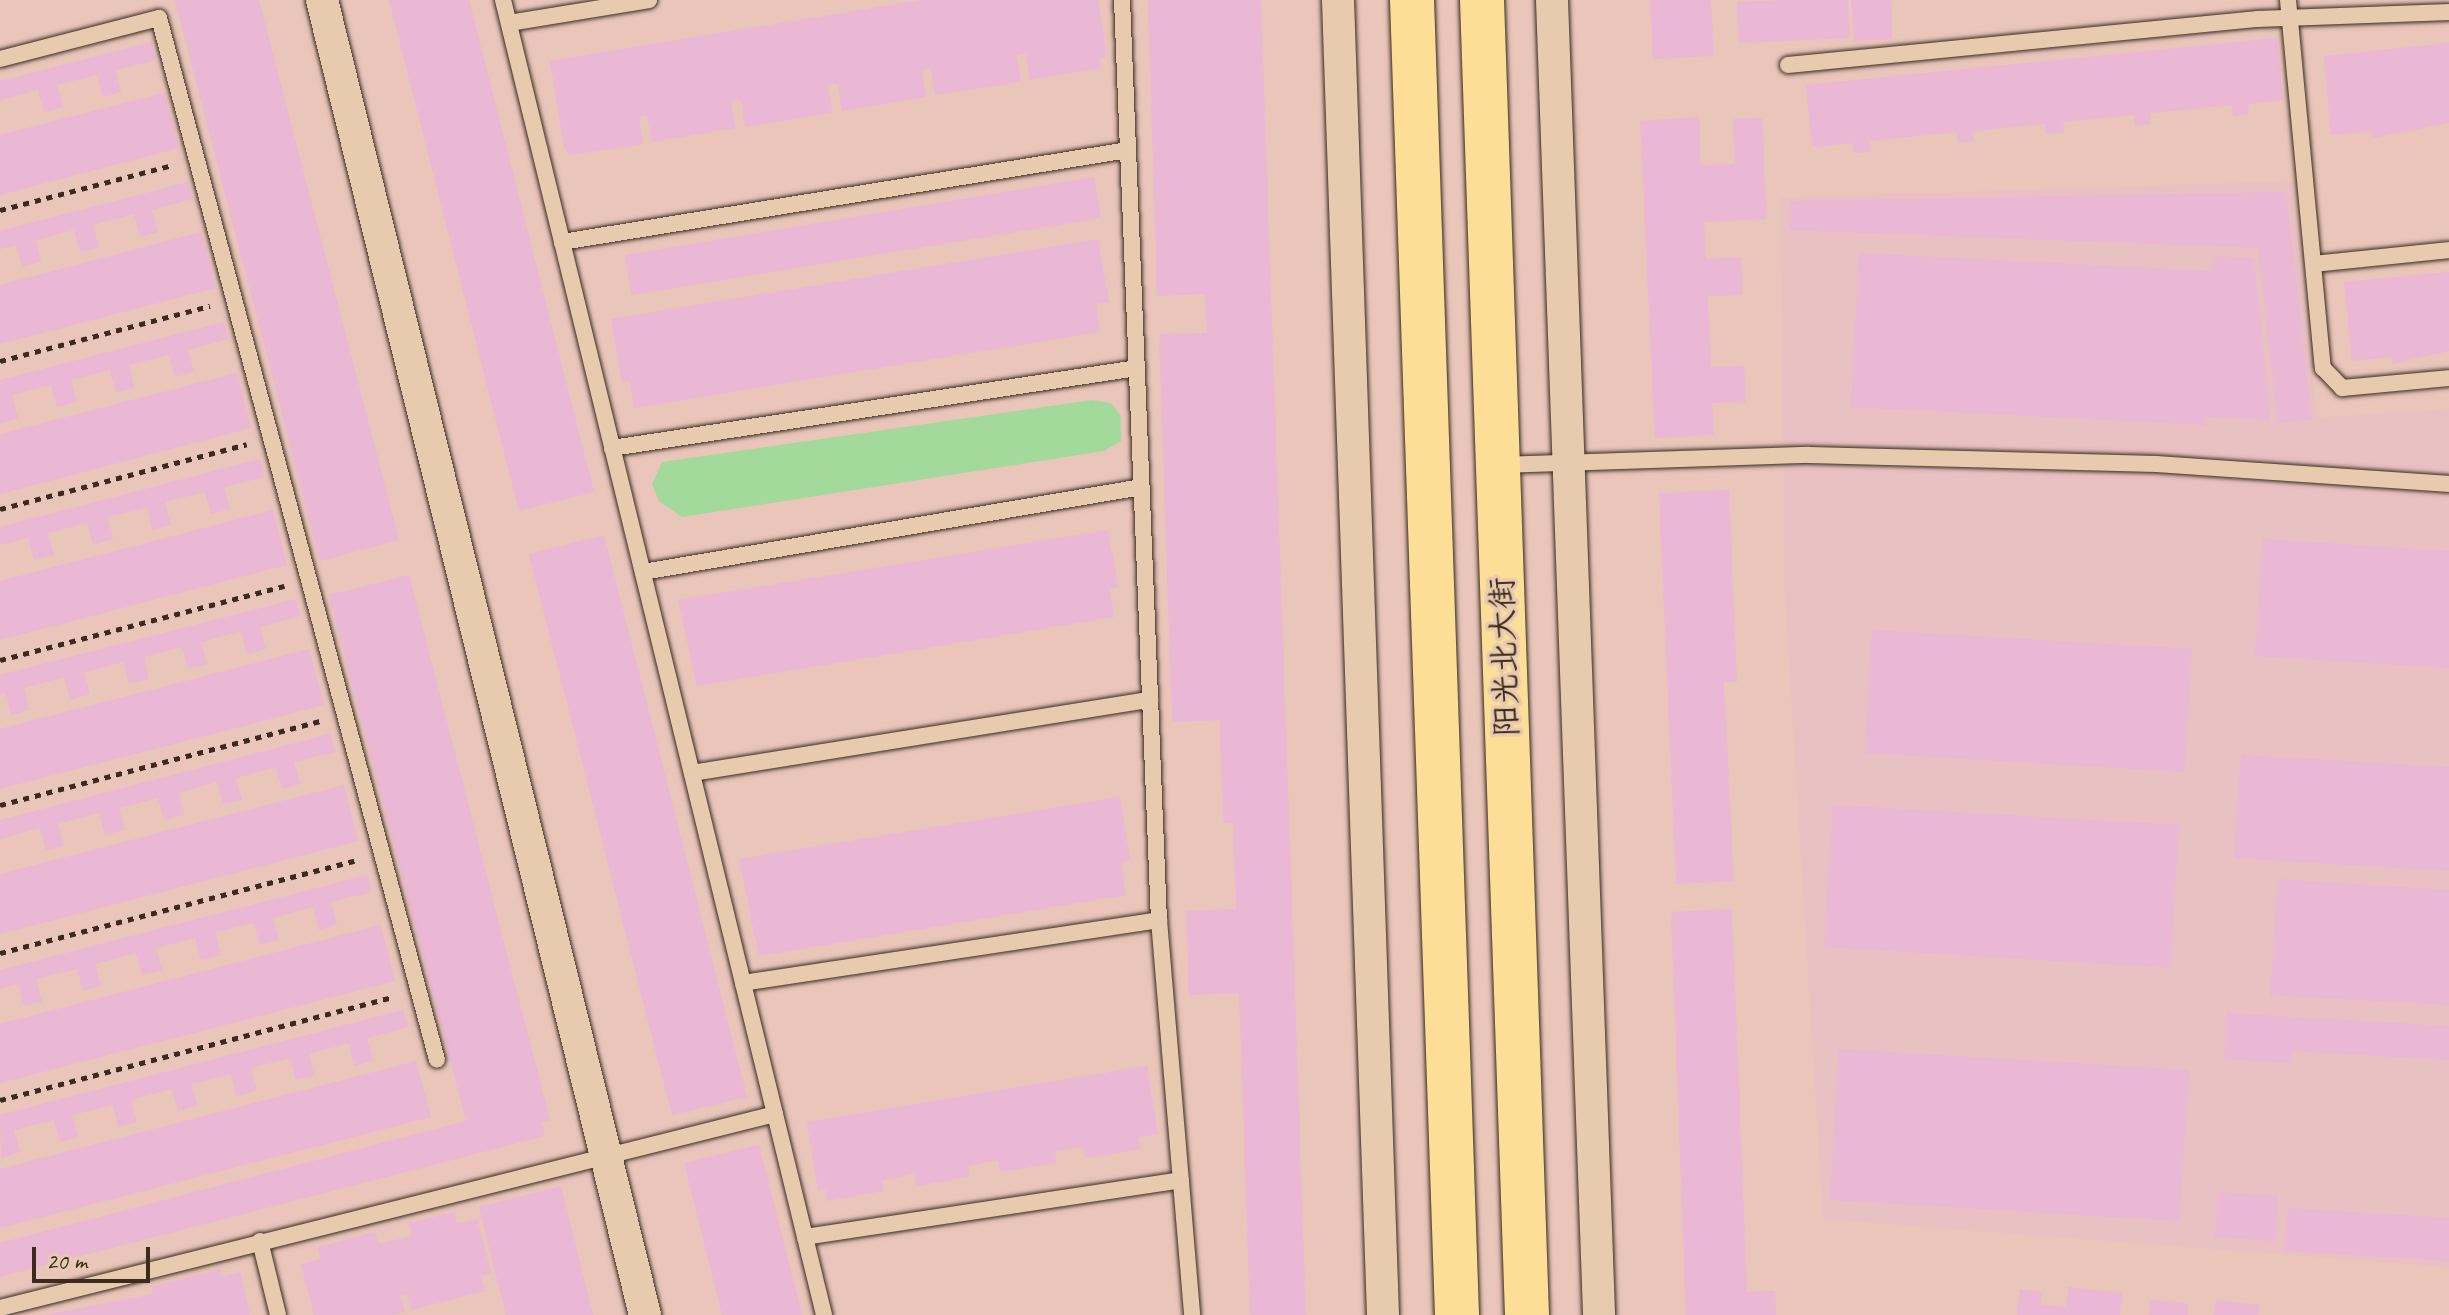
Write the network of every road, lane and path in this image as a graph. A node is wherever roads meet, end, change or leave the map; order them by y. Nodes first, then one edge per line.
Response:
1 (322, 0) edge
2 (503, 0) edge
3 (649, 0) edge
4 (1122, 0) edge
5 (1338, 0) edge
6 (1412, 0) edge
7 (1482, 0) edge
8 (1552, 0) edge
9 (2288, 0) edge
10 (2449, 12) edge
11 (2290, 20) junction
12 (509, 23) junction
13 (0, 59) edge
14 (1788, 65) dead end
15 (1128, 150) junction
16 (197, 159) junction
17 (0, 210) edge
18 (562, 242) junction
19 (2449, 250) edge
20 (2314, 264) junction
21 (234, 300) junction
22 (0, 361) edge
23 (1137, 368) junction
24 (2449, 378) edge
25 (271, 438) junction
26 (612, 448) junction
27 (1568, 463) junction
28 (1500, 465) junction
29 (2449, 484) edge
30 (1142, 487) junction
31 (0, 509) edge
32 (643, 572) junction
33 (309, 579) junction
34 (0, 660) edge
35 (1150, 700) junction
36 (345, 715) junction
37 (692, 773) junction
38 (0, 805) edge
39 (382, 853) junction
40 (1159, 920) junction
41 (0, 953) edge
42 (743, 983) junction
43 (418, 991) junction
44 (437, 1060) dead end
45 (0, 1100) edge
46 (775, 1114) junction
47 (606, 1156) junction
48 (1181, 1180) junction
49 (805, 1237) junction
50 (260, 1241) junction
51 (0, 1308) edge
52 (278, 1315) edge
53 (645, 1315) edge
54 (824, 1315) edge
55 (1192, 1315) edge
56 (1383, 1315) edge
57 (1457, 1315) edge
58 (1527, 1315) edge
59 (1599, 1315) edge

1 - 47 street
2 - 12 lane
3 - 12 lane
4 - 15 lane
5 - 56 street
6 - 57 highway
7 - 28 highway, 阳光北大街
8 - 27 street
9 - 11 lane
10 - 11 lane
11 - 14 lane
11 - 20 lane
12 - 18 lane
13 - 16 lane
15 - 18 lane
15 - 23 lane
16 - 17 path
16 - 21 lane
18 - 26 lane
19 - 20 lane
20 - 24 lane
21 - 22 path
21 - 25 lane
23 - 26 lane
23 - 30 lane
25 - 31 path
25 - 33 lane
26 - 32 lane
27 - 28 lane
27 - 29 lane
27 - 59 street
28 - 58 highway, 阳光北大街
30 - 32 lane
30 - 35 lane
32 - 37 lane
33 - 34 path
33 - 36 lane
35 - 37 lane
35 - 40 lane
36 - 38 path
36 - 39 lane
37 - 42 lane
39 - 41 path
39 - 43 lane
40 - 42 lane
40 - 48 lane
42 - 46 lane
43 - 44 lane
43 - 45 path
46 - 47 lane
46 - 49 lane
47 - 50 lane
47 - 53 street
48 - 49 lane
48 - 55 lane
49 - 54 lane
50 - 51 lane
50 - 52 lane

